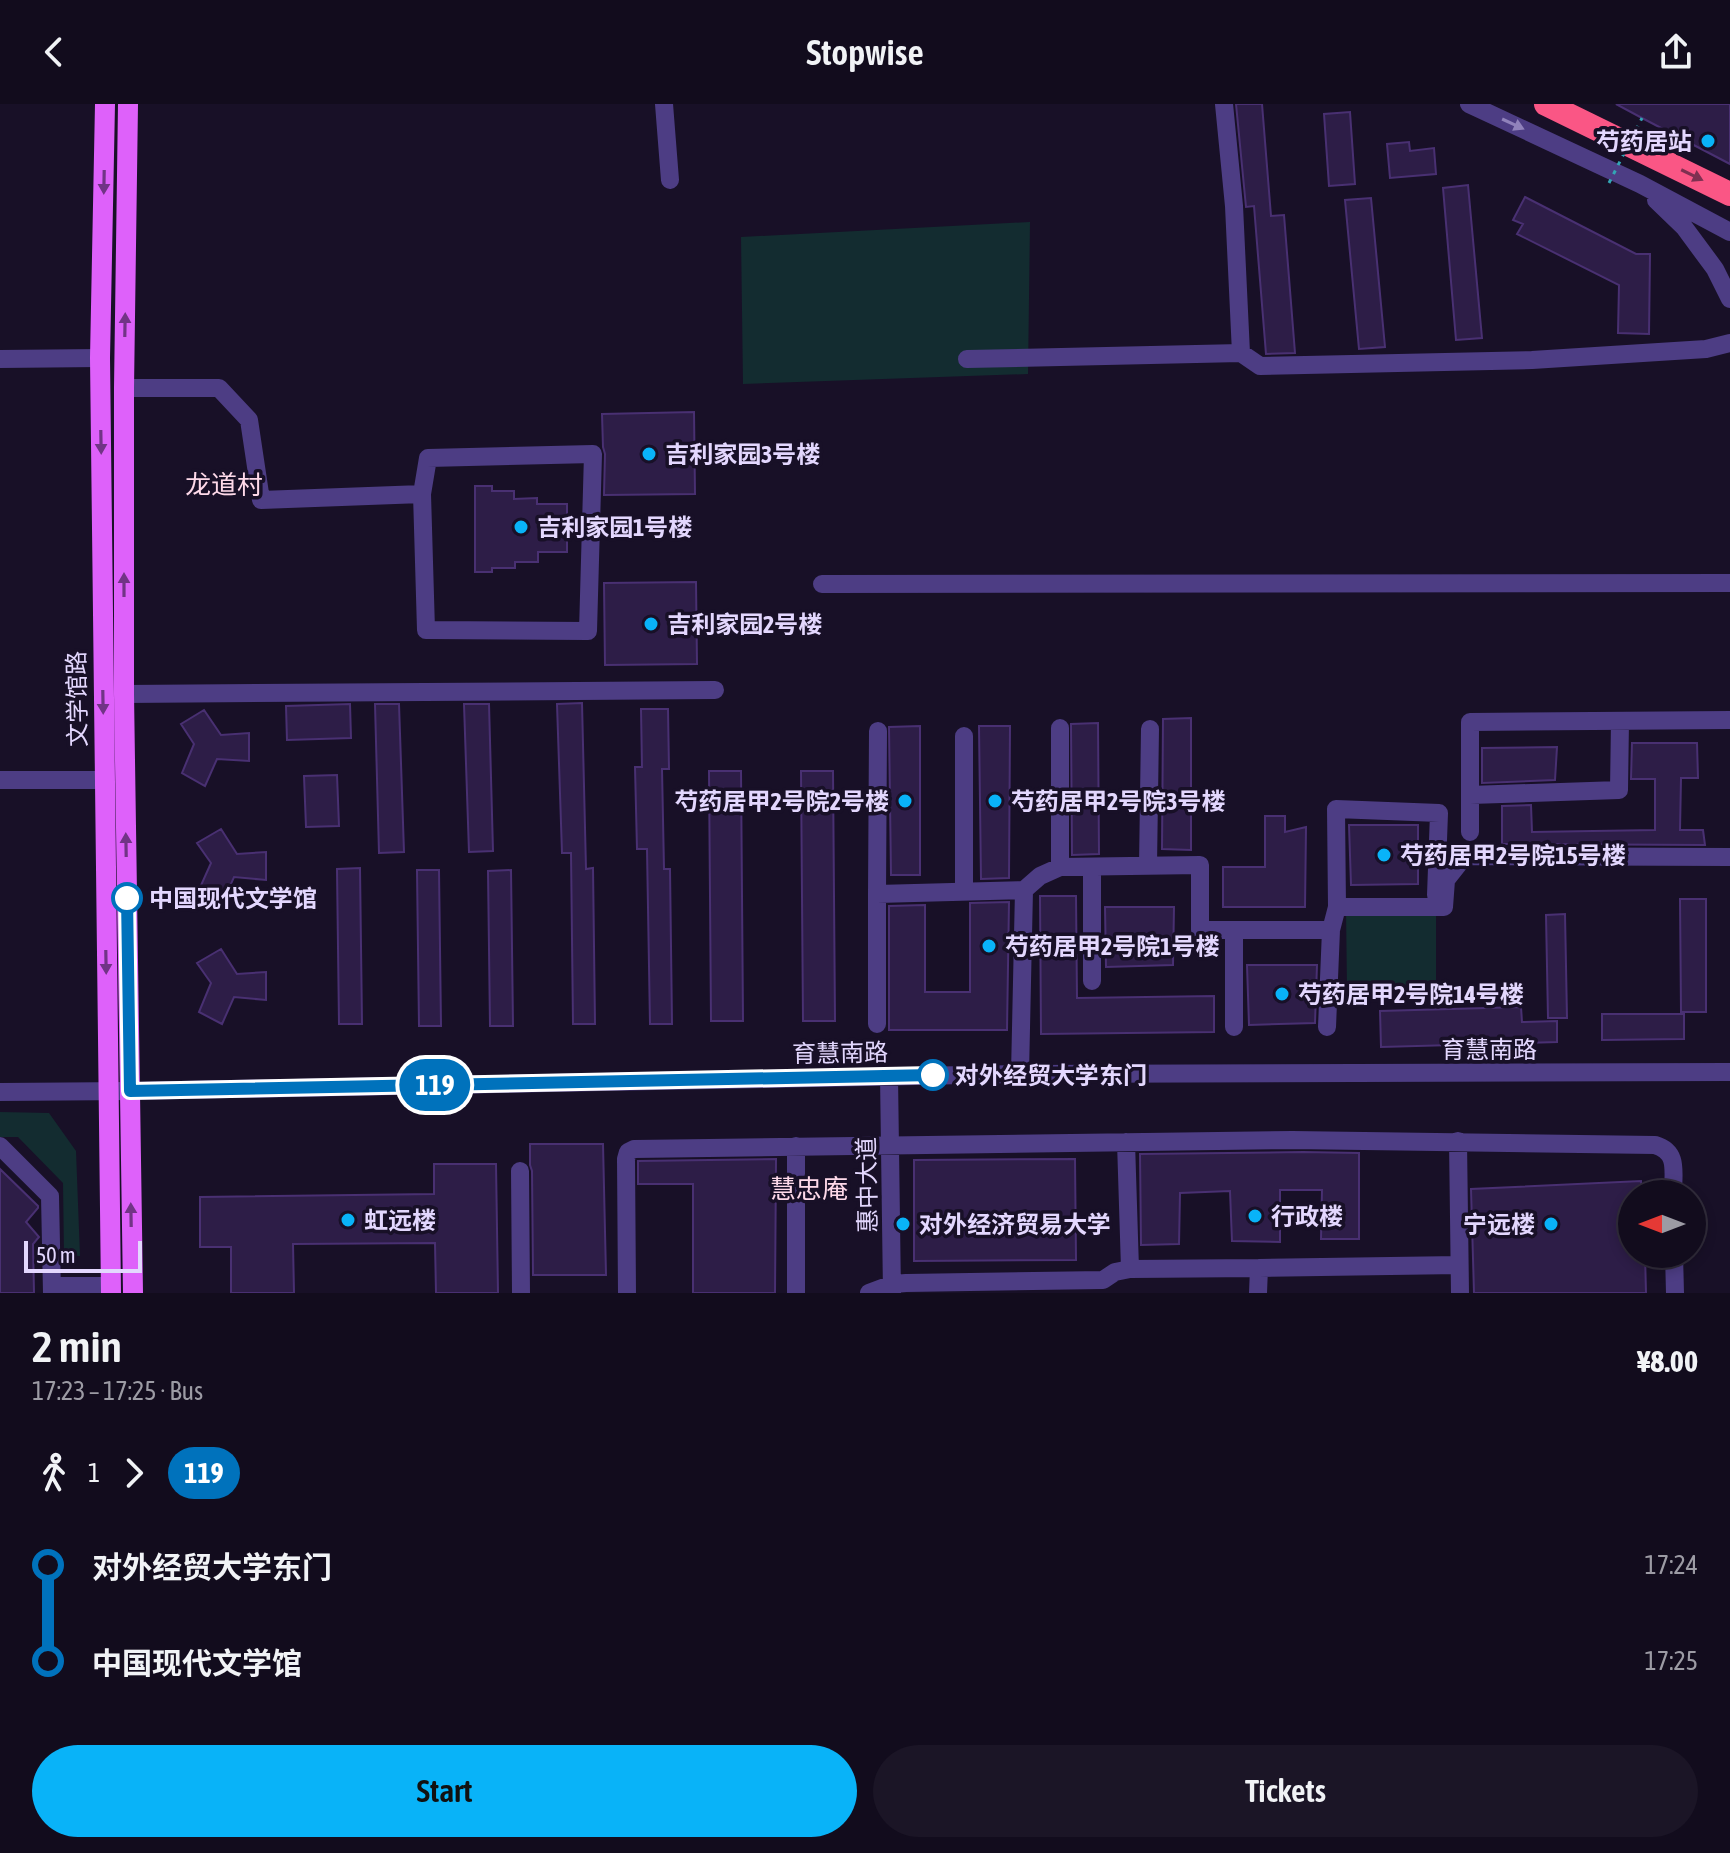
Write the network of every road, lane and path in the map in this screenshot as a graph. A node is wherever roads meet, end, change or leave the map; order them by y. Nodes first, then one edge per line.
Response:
1 (105, 104) edge
2 (128, 104) edge
3 (664, 104) edge
4 (1224, 104) edge
5 (1469, 104) edge
6 (1546, 104) edge
7 (1642, 118) dead end
8 (670, 180) dead end
9 (1609, 183) dead end
10 (1640, 184) junction
11 (1730, 194) edge
12 (1730, 232) edge
13 (1730, 299) edge
14 (1730, 343) edge
15 (1241, 353) junction
16 (100, 358) junction
17 (0, 359) edge
18 (967, 359) dead end
19 (124, 388) junction
20 (422, 494) junction
21 (1730, 583) edge
22 (822, 584) dead end
23 (715, 690) dead end
24 (124, 694) junction
25 (1730, 720) edge
26 (1620, 721) junction
27 (1060, 728) dead end
28 (1150, 729) dead end
29 (878, 731) dead end
30 (964, 736) dead end
31 (0, 780) edge
32 (104, 780) junction
33 (1470, 795) junction
34 (1470, 832) dead end
35 (1730, 857) edge
36 (1148, 866) junction
37 (1060, 867) junction
38 (1092, 867) junction
39 (1024, 890) junction
40 (964, 891) junction
41 (877, 894) junction
42 (1337, 907) junction
43 (1435, 907) junction
44 (1234, 930) junction
45 (1331, 930) junction
46 (1092, 981) dead end
47 (877, 1024) dead end
48 (1234, 1027) dead end
49 (1327, 1027) dead end
50 (1730, 1072) edge
51 (1020, 1074) junction
52 (889, 1076) junction
53 (130, 1091) junction
54 (0, 1092) edge
55 (108, 1092) junction
56 (1458, 1141) junction
57 (1126, 1142) junction
58 (891, 1145) junction
59 (0, 1146) edge
60 (796, 1146) junction
61 (520, 1171) dead end
62 (1673, 1180) edge
63 (1459, 1265) junction
64 (1259, 1268) junction
65 (1674, 1268) edge
66 (1130, 1269) junction
67 (1103, 1286) edge
68 (892, 1288) edge
69 (52, 1289) edge
70 (111, 1289) edge
71 (133, 1293) edge
72 (521, 1293) edge
73 (627, 1293) edge
74 (796, 1293) edge
75 (869, 1293) edge
76 (1258, 1293) edge
77 (1460, 1293) edge
78 (1675, 1293) edge

1 -> 16 main road, 文学馆路
19 -> 2 main road, 文学馆路
3 - 8 street
4 - 15 street
5 -> 10 street
6 -> 11 highway
7 - 9 path, bridge
10 - 12 street
10 - 13 street
14 - 15 street
15 - 18 street
16 - 17 street
16 -> 32 main road, 文学馆路
19 - 20 street
24 -> 19 main road, 文学馆路
20 - 20 street
21 - 22 street
23 - 24 street
53 -> 24 main road, 文学馆路
25 - 26 street
26 - 33 street
26 - 33 street
27 - 37 street
28 - 36 street
29 - 41 street
30 - 40 street
31 - 32 street
32 -> 55 main road, 文学馆路
33 - 34 street
35 - 43 street
36 - 38 street
36 - 44 street
37 - 38 street
37 - 39 street
38 - 46 street
39 - 40 street
39 - 51 street
40 - 41 street
41 - 47 street
42 - 43 street
42 - 43 street
42 - 45 street
44 - 45 street
44 - 48 street
45 - 49 street
50 - 51 street, 育慧南路
51 - 52 street, 育慧南路
52 - 53 street, 育慧南路
52 - 58 street, 惠中大道
53 - 55 street, 育慧南路
71 -> 53 main road, 文学馆路
54 - 55 street, 育慧南路
55 - 70 main road, 文学馆路
56 - 57 street
56 - 62 street
56 - 63 street
57 - 58 street
57 - 66 street
58 - 60 street
58 - 68 street, 惠中大道
59 - 69 street
60 - 73 street
60 - 74 street
61 - 72 street
63 - 64 street
63 - 77 street
64 - 66 street
64 - 76 street
65 - 78 street
66 - 67 street
67 - 68 street
68 - 75 street
69 - 70 street

